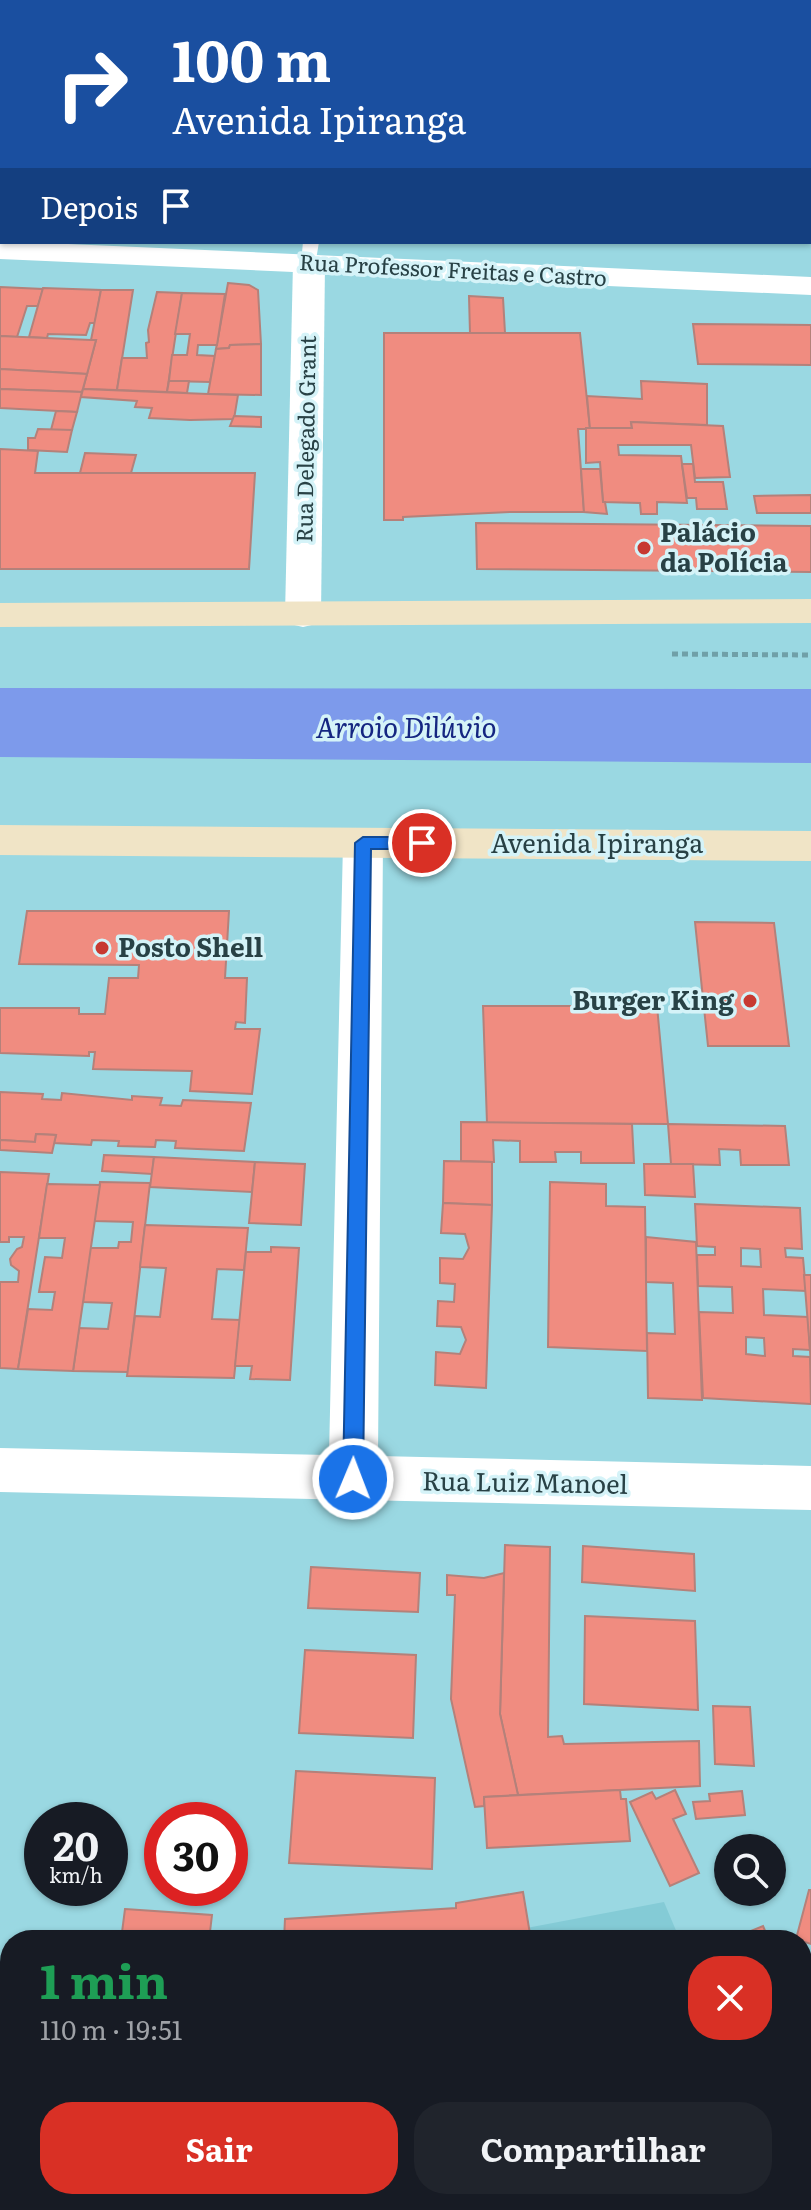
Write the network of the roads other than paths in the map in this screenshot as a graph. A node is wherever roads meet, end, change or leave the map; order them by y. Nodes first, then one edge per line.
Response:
1 (0, 250) edge
2 (310, 253) edge
3 (811, 286) edge
4 (811, 611) edge
5 (0, 615) edge
6 (303, 615) junction
7 (0, 840) edge
8 (363, 843) junction
9 (811, 846) edge
10 (0, 1470) edge
11 (353, 1479) junction
12 (811, 1488) edge

1 - 2 street, Rua Professor Freitas e Castro
2 - 3 street, Rua Professor Freitas e Castro
2 - 6 street, Rua Delegado Grant
4 - 6 main road
5 - 6 main road
7 - 8 main road, Avenida Ipiranga
8 - 9 main road, Avenida Ipiranga
8 - 11 street
10 - 11 street, Rua Luiz Manoel
11 - 12 street, Rua Luiz Manoel

